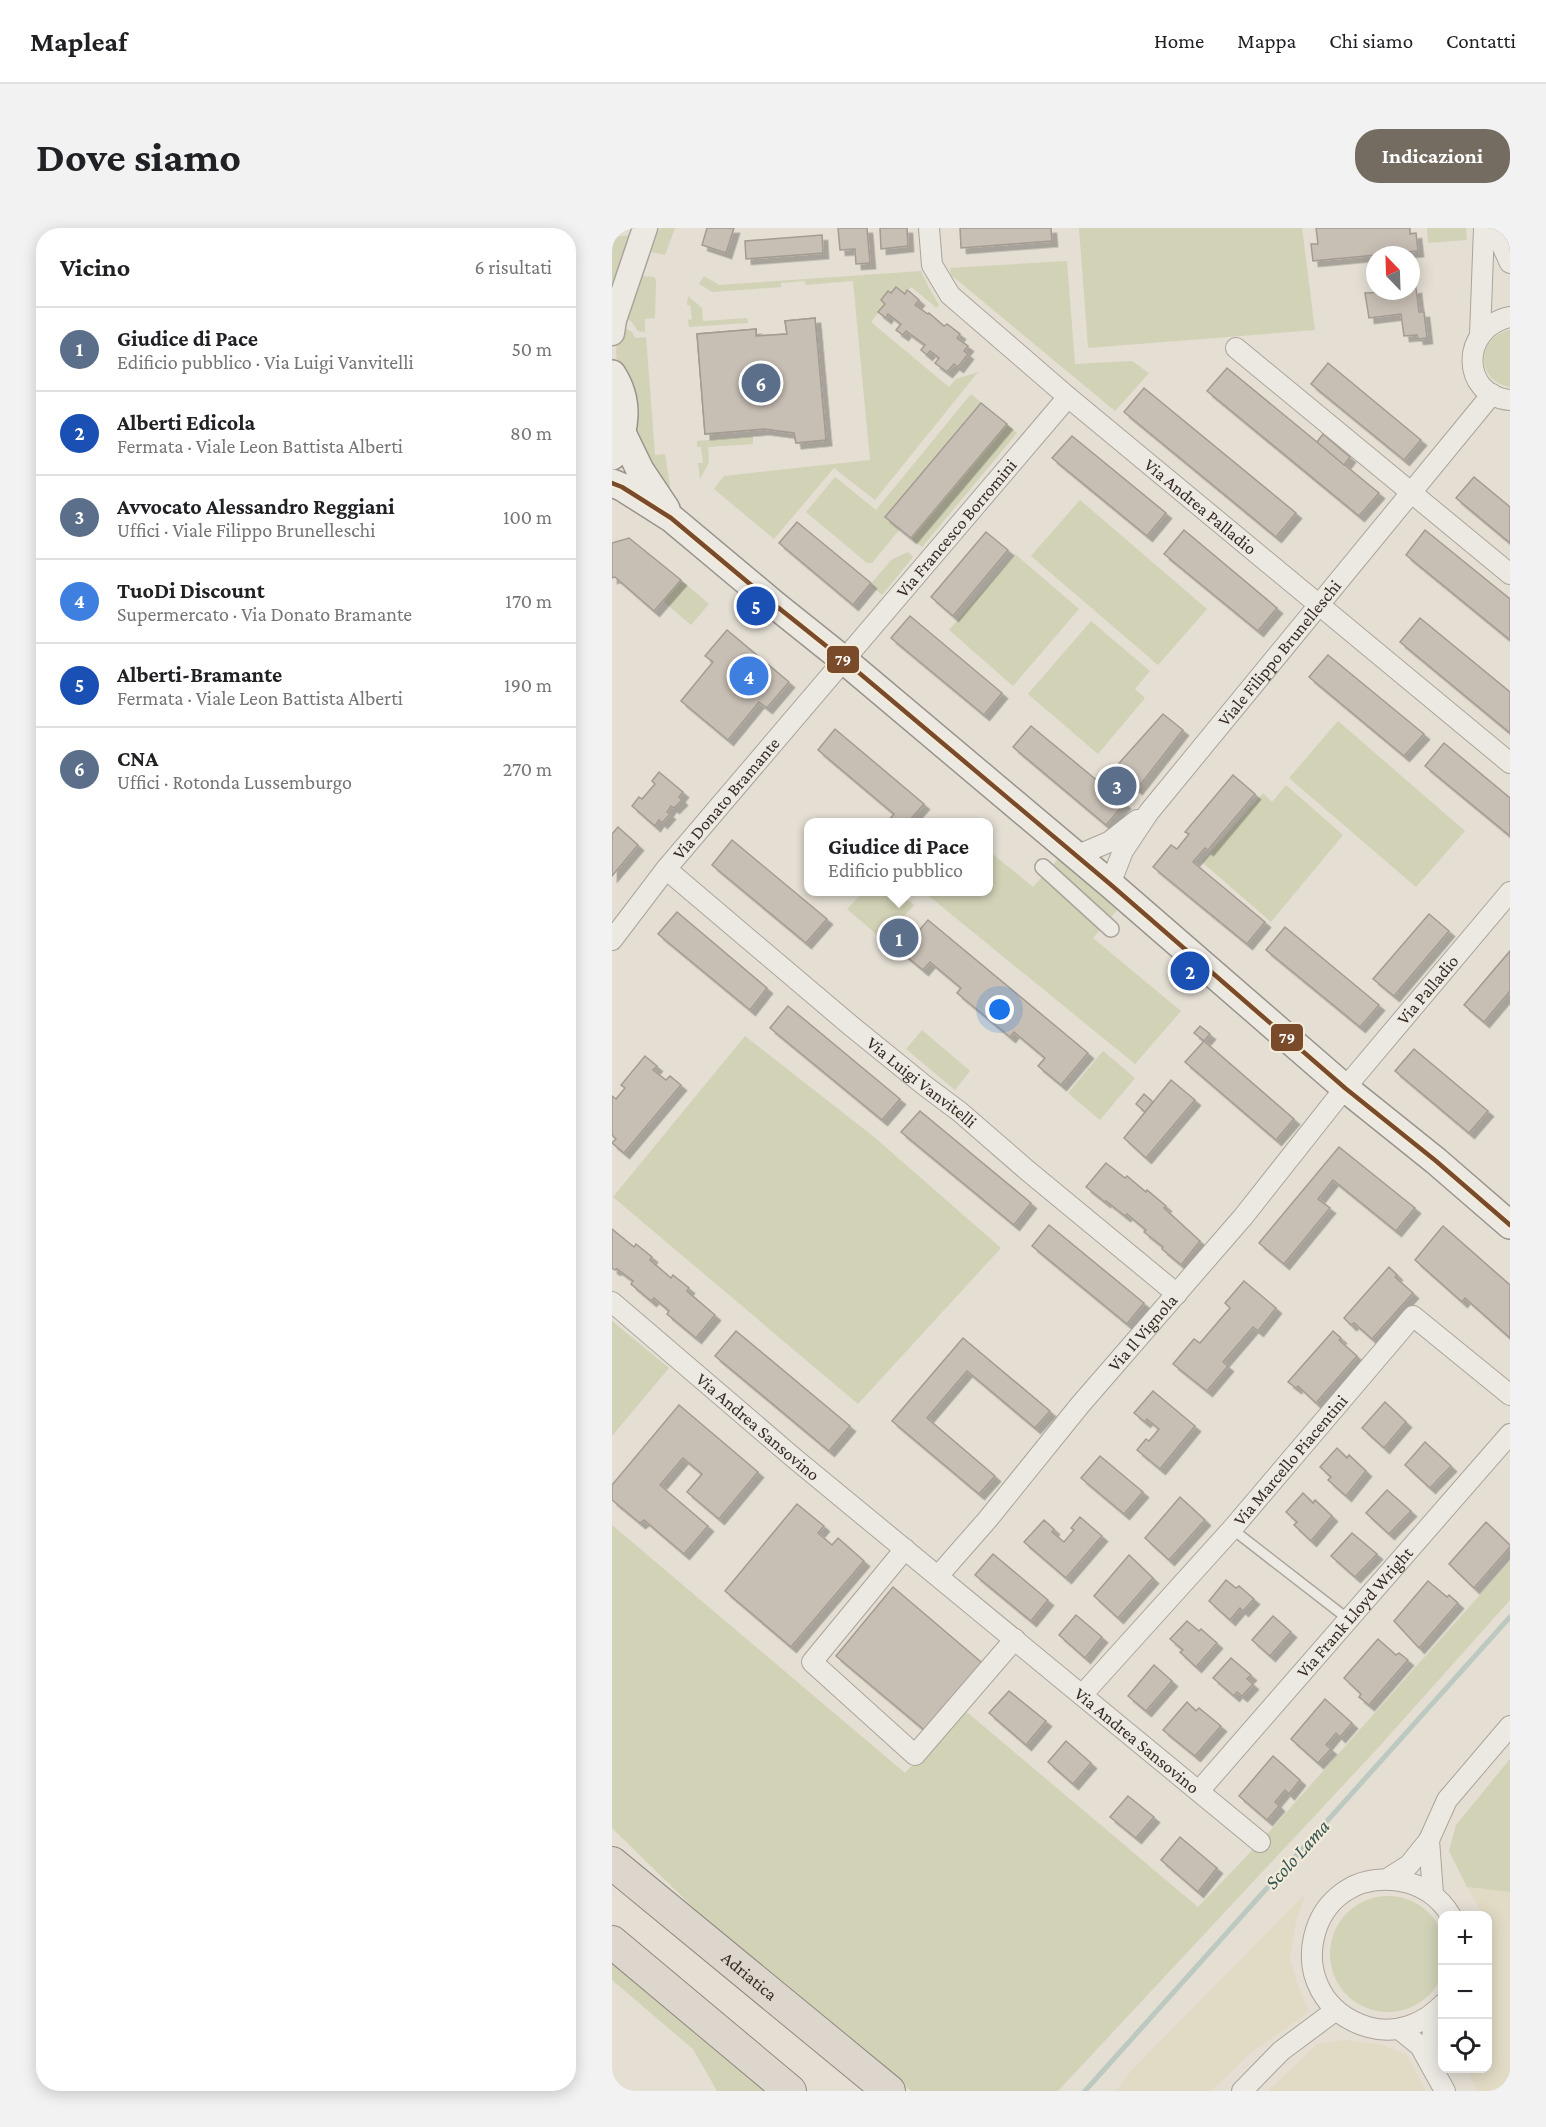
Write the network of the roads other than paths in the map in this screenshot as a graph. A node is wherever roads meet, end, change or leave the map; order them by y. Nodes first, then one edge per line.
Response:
1 (645, 228) edge
2 (929, 228) edge
3 (1484, 228) edge
4 (1494, 228) edge
5 (1510, 263) edge
6 (1510, 318) edge
7 (612, 333) edge
8 (1480, 334) junction
9 (1236, 348) dead end
10 (613, 372) edge
11 (1068, 397) junction
12 (1501, 397) edge
13 (617, 444) edge
14 (612, 483) edge
15 (1410, 493) junction
16 (671, 518) junction
17 (1510, 574) edge
18 (1318, 606) junction
19 (845, 661) junction
20 (1510, 763) edge
21 (1149, 812) junction
22 (1076, 856) junction
23 (1043, 867) dead end
24 (666, 869) junction
25 (1110, 884) junction
26 (1510, 892) edge
27 (1111, 929) dead end
28 (612, 940) edge
29 (1345, 1088) junction
30 (1436, 1161) junction
31 (1510, 1204) edge
32 (1510, 1225) edge
33 (1177, 1294) junction
34 (612, 1302) edge
35 (1510, 1395) edge
36 (1510, 1434) edge
37 (1232, 1529) junction
38 (905, 1549) junction
39 (938, 1576) junction
40 (1348, 1619) junction
41 (1015, 1639) junction
42 (1082, 1695) junction
43 (1510, 1726) edge
44 (1198, 1791) junction
45 (1430, 1840) junction
46 (1260, 1842) dead end
47 (612, 1847) edge
48 (619, 1875) edge
49 (1387, 1879) junction
50 (1433, 1894) junction
51 (1448, 1911) edge
52 (612, 1942) edge
53 (1438, 2008) edge
54 (1336, 2010) junction
55 (1399, 2029) junction
56 (1441, 2083) edge
57 (790, 2091) edge
58 (862, 2091) edge
59 (889, 2091) edge
60 (1242, 2091) edge

1 - 7 street
2 - 11 street, Via Andrea Palladio
3 - 8 street
4 - 5 street
6 - 8 street
8 - 12 street
9 - 15 street
10 - 13 main road
11 - 18 street, Via Andrea Palladio
11 - 19 street, Via Francesco Borromini
12 - 15 street, Viale Filippo Brunelleschi
13 - 16 main road
14 - 16 main road
15 - 17 street
15 - 18 street, Viale Filippo Brunelleschi
16 - 19 main road
18 - 20 street, Via Andrea Palladio
18 - 21 street, Viale Filippo Brunelleschi
19 - 22 main road
19 - 24 street, Via Donato Bramante
21 - 22 street, Viale Filippo Brunelleschi
21 - 25 street, Viale Filippo Brunelleschi
22 - 25 main road
23 - 27 street
24 - 28 street, Via Donato Bramante
24 - 33 street, Via Luigi Vanvitelli
25 - 29 main road
26 - 29 street, Via Palladio
29 - 30 main road
29 - 33 street, Via Il Vignola
30 - 31 main road
30 - 32 main road
33 - 39 street, Via Il Vignola
34 - 38 street, Via Andrea Sansovino
35 - 37 street, Via Marcello Piacentini
36 - 40 street, Via Frank Lloyd Wright
37 - 40 lane
37 - 42 street, Via Marcello Piacentini
38 - 39 street, Via Andrea Sansovino
38 - 41 street
39 - 41 street, Via Andrea Sansovino
40 - 44 street, Via Frank Lloyd Wright
41 - 42 street, Via Andrea Sansovino
42 - 44 street, Via Andrea Sansovino
43 - 45 street
44 - 46 street, Via Andrea Sansovino
45 - 49 street
45 - 50 street
47 - 48 highway
48 - 58 highway, Adriatica
48 - 59 highway, Adriatica
49 - 50 street
49 - 54 street
50 - 51 street
52 - 57 highway
53 - 55 street
53 - 56 street
54 - 55 street
54 - 60 street
55 - 56 street

